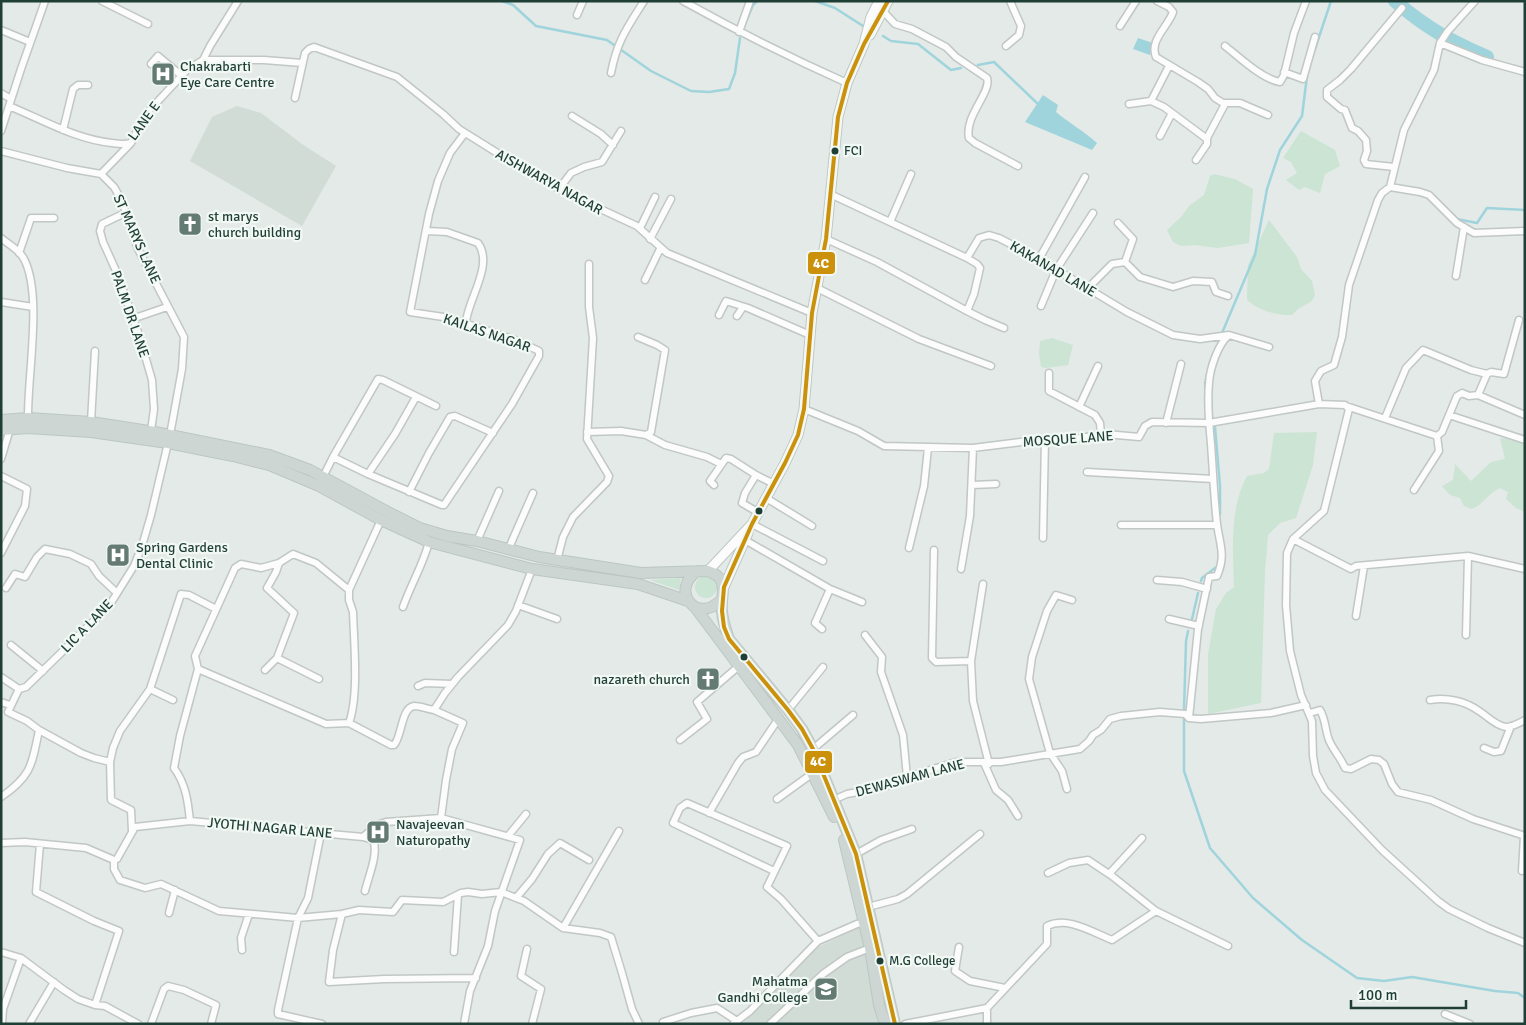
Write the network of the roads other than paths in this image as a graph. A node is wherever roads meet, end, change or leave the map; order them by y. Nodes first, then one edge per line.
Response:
1 (45, 1) edge
2 (102, 1) edge
3 (238, 1) edge
4 (583, 1) edge
5 (644, 1) edge
6 (683, 1) edge
7 (750, 1) edge
8 (879, 1) edge
9 (888, 1) edge
10 (1010, 1) edge
11 (1136, 1) edge
12 (1157, 1) edge
13 (1306, 1) edge
14 (1475, 1) edge
15 (1402, 8) dead end
16 (883, 11) junction
17 (577, 14) dead end
18 (148, 24) dead end
19 (1120, 26) dead end
20 (1, 30) edge
21 (739, 32) junction
22 (1315, 37) dead end
23 (30, 42) junction
24 (1440, 43) junction
25 (864, 44) junction
26 (1006, 46) dead end
27 (1225, 46) dead end
28 (203, 60) junction
29 (302, 63) junction
30 (151, 64) dead end
31 (1169, 66) junction
32 (1284, 72) junction
33 (1525, 72) edge
34 (611, 73) dead end
35 (182, 76) junction
36 (847, 84) junction
37 (88, 85) dead end
38 (1, 93) edge
39 (295, 98) dead end
40 (11, 99) junction
41 (1151, 101) junction
42 (1129, 104) dead end
43 (1225, 104) junction
44 (9, 106) junction
45 (1172, 113) junction
46 (1268, 115) dead end
47 (572, 116) dead end
48 (63, 130) junction
49 (1, 131) edge
50 (621, 131) dead end
51 (465, 133) junction
52 (1160, 136) dead end
53 (1207, 139) junction
54 (131, 143) junction
55 (613, 145) junction
56 (1, 151) edge
57 (1196, 160) dead end
58 (1018, 166) dead end
59 (1394, 167) junction
60 (101, 174) junction
61 (911, 174) dead end
62 (1085, 177) dead end
63 (1390, 187) junction
64 (559, 189) junction
65 (830, 194) junction
66 (655, 197) dead end
67 (671, 199) dead end
68 (125, 213) junction
69 (1093, 213) dead end
70 (54, 218) dead end
71 (890, 222) junction
72 (1118, 223) dead end
73 (640, 228) junction
74 (1464, 228) junction
75 (426, 231) junction
76 (1525, 231) edge
77 (1, 238) edge
78 (650, 239) junction
79 (826, 239) junction
80 (660, 249) junction
81 (19, 253) junction
82 (967, 258) junction
83 (1038, 259) junction
84 (1125, 262) junction
85 (589, 264) dead end
86 (1056, 270) junction
87 (1456, 276) dead end
88 (644, 280) dead end
89 (817, 288) junction
90 (1087, 289) junction
91 (1228, 296) dead end
92 (1, 302) edge
93 (743, 306) junction
94 (1041, 306) dead end
95 (32, 307) junction
96 (167, 307) junction
97 (966, 311) junction
98 (812, 313) junction
99 (719, 315) dead end
100 (737, 316) dead end
101 (132, 319) junction
102 (1519, 320) dead end
103 (466, 322) junction
104 (1004, 328) dead end
105 (1229, 334) junction
106 (810, 335) junction
107 (638, 337) dead end
108 (1269, 347) dead end
109 (95, 351) dead end
110 (1181, 364) dead end
111 (991, 366) dead end
112 (1098, 366) dead end
113 (1049, 373) dead end
114 (1487, 374) junction
115 (1478, 395) junction
116 (416, 397) junction
117 (1319, 404) junction
118 (1345, 405) junction
119 (436, 406) dead end
120 (1079, 406) junction
121 (804, 409) junction
122 (1449, 415) junction
123 (1525, 415) edge
124 (1385, 418) junction
125 (1, 420) edge
126 (91, 422) junction
127 (28, 423) junction
128 (1166, 423) junction
129 (1209, 423) junction
130 (6, 429) edge
131 (151, 431) junction
132 (587, 432) junction
133 (493, 433) junction
134 (646, 435) junction
135 (1101, 435) junction
136 (1437, 436) junction
137 (1045, 438) junction
138 (169, 439) junction
139 (1525, 440) edge
140 (928, 448) junction
141 (973, 448) junction
142 (333, 457) junction
143 (1, 459) edge
144 (720, 464) junction
145 (297, 465) junction
146 (1087, 472) dead end
147 (368, 474) junction
148 (292, 475) junction
149 (756, 475) junction
150 (1, 476) edge
151 (323, 477) junction
152 (1213, 479) junction
153 (774, 484) junction
154 (996, 484) dead end
155 (714, 485) dead end
156 (972, 485) junction
157 (1414, 490) dead end
158 (409, 492) junction
159 (499, 492) dead end
160 (533, 493) dead end
161 (766, 498) junction
162 (759, 513) junction
163 (381, 520) junction
164 (752, 524) junction
165 (1121, 525) dead end
166 (1217, 525) junction
167 (812, 526) dead end
168 (1043, 538) dead end
169 (1293, 539) junction
170 (744, 540) junction
171 (477, 541) junction
172 (429, 542) junction
173 (909, 548) dead end
174 (508, 550) junction
175 (934, 550) dead end
176 (1, 553) edge
177 (1468, 556) junction
178 (557, 560) junction
179 (823, 561) dead end
180 (279, 563) junction
181 (1364, 566) junction
182 (1525, 568) edge
183 (532, 569) junction
184 (961, 569) dead end
185 (703, 571) junction
186 (641, 573) junction
187 (1157, 580) dead end
188 (638, 584) junction
189 (983, 584) dead end
190 (724, 587) junction
191 (6, 588) dead end
192 (830, 588) junction
193 (1207, 589) junction
194 (349, 590) junction
195 (117, 593) junction
196 (722, 599) junction
197 (1072, 600) dead end
198 (862, 602) dead end
199 (691, 604) junction
200 (518, 605) junction
201 (403, 607) dead end
202 (216, 610) junction
203 (1356, 616) dead end
204 (557, 619) dead end
205 (1169, 619) dead end
206 (1199, 626) junction
207 (822, 630) dead end
208 (1466, 634) dead end
209 (865, 635) dead end
210 (11, 645) dead end
211 (277, 658) junction
212 (971, 661) junction
213 (739, 666) junction
214 (823, 666) dead end
215 (198, 669) junction
216 (265, 670) dead end
217 (43, 671) junction
218 (1, 677) edge
219 (319, 679) dead end
220 (452, 684) junction
221 (418, 686) dead end
222 (19, 689) junction
223 (150, 689) junction
224 (174, 700) dead end
225 (1430, 700) dead end
226 (1, 702) edge
227 (10, 705) junction
228 (1306, 705) junction
229 (434, 710) junction
230 (788, 710) junction
231 (1310, 713) junction
232 (853, 715) dead end
233 (779, 718) junction
234 (1190, 718) junction
235 (1525, 720) edge
236 (349, 723) junction
237 (1510, 726) junction
238 (39, 730) junction
239 (680, 740) dead end
240 (1484, 748) dead end
241 (813, 749) junction
242 (1050, 753) junction
243 (110, 762) junction
244 (986, 763) junction
245 (813, 773) junction
246 (907, 777) junction
247 (1068, 789) dead end
248 (1, 797) edge
249 (777, 799) dead end
250 (831, 801) junction
251 (709, 813) junction
252 (526, 814) dead end
253 (1018, 816) dead end
254 (441, 818) junction
255 (190, 821) junction
256 (912, 830) dead end
257 (132, 831) junction
258 (619, 831) dead end
259 (321, 833) junction
260 (980, 834) dead end
261 (508, 836) junction
262 (1524, 836) edge
263 (363, 837) junction
264 (1142, 838) dead end
265 (1, 844) edge
266 (40, 844) junction
267 (856, 854) junction
268 (114, 860) junction
269 (589, 860) dead end
270 (774, 871) junction
271 (1522, 872) dead end
272 (1048, 874) dead end
273 (1109, 874) junction
274 (175, 890) junction
275 (364, 891) dead end
276 (501, 892) junction
277 (458, 895) junction
278 (516, 898) junction
279 (868, 906) junction
280 (1156, 911) junction
281 (169, 913) dead end
282 (249, 914) junction
283 (342, 914) junction
284 (298, 918) junction
285 (868, 922) junction
286 (563, 928) junction
287 (818, 941) junction
288 (1525, 943) edge
289 (1228, 946) dead end
290 (959, 947) dead end
291 (870, 948) junction
292 (527, 949) dead end
293 (242, 950) dead end
294 (1, 952) edge
295 (454, 952) dead end
296 (21, 958) junction
297 (476, 978) junction
298 (54, 982) junction
299 (1005, 988) junction
300 (95, 1005) junction
301 (987, 1008) junction
302 (1445, 1014) dead end
303 (129, 1021) edge
304 (664, 1022) dead end
305 (735, 1022) edge
306 (2, 1024) edge
307 (29, 1024) edge
308 (138, 1024) edge
309 (151, 1024) edge
310 (211, 1024) edge
311 (322, 1024) edge
312 (464, 1024) edge
313 (532, 1024) edge
314 (639, 1024) edge
315 (770, 1024) edge
316 (885, 1024) edge
317 (895, 1024) edge
318 (905, 1024) edge
319 (987, 1024) edge
320 (1470, 1024) edge

1 - 23 street
2 - 18 street
3 - 28 street, LANE E
4 - 17 street
5 - 34 street
6 - 21 street
7 - 21 street
8 - 25 main road
9 - 16 main road
10 - 26 street
11 - 19 street
12 - 31 street
13 - 32 street
14 - 24 street
15 - 59 street
16 - 25 main road
16 - 58 street
20 - 23 street
21 - 36 street
22 - 32 street
23 - 40 street
24 - 33 street
24 - 59 street
25 - 36 main road
27 - 32 street
28 - 29 street
28 - 35 street, LANE E
29 - 39 street
29 - 51 street, AISHWARYA NAGAR
30 - 35 street
31 - 41 street
31 - 43 street
35 - 54 street, LANE E
36 - 65 main road
37 - 48 street
38 - 40 street
40 - 44 street
41 - 42 street
41 - 45 street
43 - 46 street
43 - 53 street
44 - 48 street, LANE E
44 - 49 street
45 - 52 street
45 - 53 street
47 - 55 street
48 - 54 street, LANE E
50 - 55 street
51 - 64 street, AISHWARYA NAGAR
51 - 75 street, KAILAS NAGAR
53 - 57 street
54 - 60 street
55 - 64 street
56 - 60 street
59 - 63 street
60 - 68 street, ST MARYS LANE
61 - 71 street
62 - 83 street
63 - 74 street
63 - 117 street
64 - 73 street, AISHWARYA NAGAR
65 - 71 street
65 - 79 main road
66 - 73 street
67 - 78 street
68 - 96 street, ST MARYS LANE
68 - 101 street, PALM DR LANE
69 - 86 street
70 - 81 street
71 - 82 street
72 - 84 street
73 - 78 street, AISHWARYA NAGAR
74 - 76 street
74 - 87 street
75 - 103 street
75 - 103 street, KAILAS NAGAR
77 - 81 street
78 - 80 street, AISHWARYA NAGAR
79 - 89 main road
79 - 97 street
80 - 88 street
80 - 98 street, AISHWARYA NAGAR
81 - 95 street
82 - 83 street, KAKANAD LANE
82 - 97 street
83 - 86 street, KAKANAD LANE
84 - 90 street
84 - 91 street
85 - 132 street
86 - 90 street, KAKANAD LANE
86 - 94 street
89 - 98 main road
89 - 111 street
90 - 105 street, KAKANAD LANE
92 - 95 street
93 - 99 street
93 - 100 street
93 - 106 street
95 - 127 street
96 - 101 street
96 - 138 street, ST MARYS LANE
97 - 104 street
98 - 106 main road
101 - 131 street, PALM DR LANE
102 - 114 street
103 - 133 street, KAILAS NAGAR
105 - 108 street
105 - 129 street
106 - 121 main road
107 - 134 street
109 - 126 street
110 - 128 street
112 - 120 street
113 - 120 street
114 - 115 street
114 - 124 street
115 - 122 street
115 - 123 street
116 - 119 street
116 - 142 street
116 - 147 street
117 - 118 street, MOSQUE LANE
117 - 129 street, MOSQUE LANE
118 - 124 street, MOSQUE LANE
118 - 169 street
120 - 135 street
121 - 140 street, MOSQUE LANE
121 - 153 main road
122 - 136 street
122 - 139 street
124 - 136 street, MOSQUE LANE
125 - 127 main road
126 - 127 main road
126 - 131 main road
127 - 130 main road
127 - 138 main road
128 - 129 street, MOSQUE LANE
128 - 135 street, MOSQUE LANE
129 - 152 street
130 - 143 street
131 - 138 main road
132 - 134 street
132 - 178 street
133 - 158 street, KAILAS NAGAR
133 - 158 street
134 - 144 street
135 - 137 street, MOSQUE LANE
136 - 157 street
137 - 141 street, MOSQUE LANE
137 - 168 street
138 - 145 main road
138 - 148 main road
138 - 195 street, LIC A LANE
140 - 141 street, MOSQUE LANE
140 - 173 street
141 - 156 street
142 - 147 street, KAILAS NAGAR
142 - 151 street
144 - 149 street
144 - 155 street
145 - 148 main road
145 - 151 main road
146 - 152 street
147 - 158 street, KAILAS NAGAR
148 - 163 main road
149 - 153 street
149 - 162 street
150 - 176 street
151 - 171 main road
152 - 166 street
153 - 161 main road
154 - 156 street
156 - 184 street
159 - 171 street
160 - 174 street
161 - 162 main road
161 - 167 street
162 - 164 main road
163 - 172 main road
163 - 194 street
164 - 170 main road
164 - 179 street
164 - 185 main road
165 - 166 street
166 - 193 street
169 - 181 street
169 - 228 street
170 - 190 main road
170 - 192 street
171 - 174 main road
172 - 183 main road
172 - 201 street
174 - 178 main road
175 - 212 street
177 - 181 street
177 - 182 street
177 - 208 street
178 - 186 main road
180 - 194 street, JYOTHI NAGAR LANE
180 - 202 street, JYOTHI NAGAR LANE
180 - 211 street
181 - 203 street
183 - 188 main road
183 - 200 street
185 - 186 main road
185 - 190 main road
185 - 199 main road
186 - 188 main road
187 - 193 street
188 - 199 main road
189 - 212 street
190 - 196 main road
191 - 195 street
192 - 198 street
192 - 207 street
193 - 206 street
194 - 236 street
195 - 217 street, LIC A LANE
196 - 199 main road
196 - 230 main road
197 - 242 street
199 - 213 main road
200 - 204 street
200 - 220 street
202 - 215 street, JYOTHI NAGAR LANE
202 - 223 street
205 - 206 street
206 - 234 street
209 - 246 street
210 - 217 street
211 - 216 street
211 - 219 street
212 - 244 street
213 - 233 main road
213 - 239 street
214 - 230 street
215 - 236 street
215 - 255 street, JYOTHI NAGAR LANE
217 - 222 street, LIC A LANE
218 - 222 street
220 - 221 street
220 - 229 street
222 - 227 street
223 - 224 street
223 - 243 street
225 - 237 street
226 - 227 street
227 - 238 street
228 - 231 street
228 - 234 street, DEWASWAM LANE
229 - 236 street
229 - 254 street
230 - 241 main road
231 - 262 street
231 - 288 street
232 - 241 street
233 - 245 main road
233 - 251 street
234 - 242 street, DEWASWAM LANE
235 - 237 street
237 - 240 street
238 - 243 street
238 - 248 street
241 - 250 main road
242 - 244 street, DEWASWAM LANE
242 - 247 street
243 - 257 street
244 - 246 street, DEWASWAM LANE
244 - 253 street
245 - 249 street
245 - 250 main road
246 - 250 street, DEWASWAM LANE
250 - 267 main road
250 - 285 main road
251 - 270 street
251 - 270 street
252 - 261 street
254 - 261 street
254 - 263 street
255 - 257 street
255 - 259 street, JYOTHI NAGAR LANE
256 - 267 street
257 - 268 street
258 - 286 street
259 - 263 street, JYOTHI NAGAR LANE
259 - 284 street
260 - 279 street
261 - 276 street
262 - 271 street
263 - 275 street
264 - 273 street
265 - 266 street
266 - 268 street
266 - 300 street
267 - 279 main road
268 - 274 street
269 - 278 street
270 - 287 street
272 - 273 street
273 - 280 street
274 - 281 street
274 - 282 street
276 - 277 street
276 - 278 street
276 - 297 street
277 - 283 street
277 - 295 street
278 - 286 street
279 - 285 main road
280 - 289 street
280 - 299 street
282 - 284 street
282 - 293 street
283 - 284 street
283 - 297 street
284 - 311 street
285 - 287 street
285 - 291 main road
285 - 317 main road
286 - 314 street
287 - 305 street
290 - 299 street
291 - 315 street
291 - 316 main road
292 - 313 street
294 - 296 street
296 - 298 street
296 - 306 street
297 - 312 street
298 - 300 street
298 - 307 street
299 - 301 street
300 - 303 street
301 - 318 street
301 - 319 street
302 - 320 street
303 - 308 street
304 - 305 street
309 - 310 street

